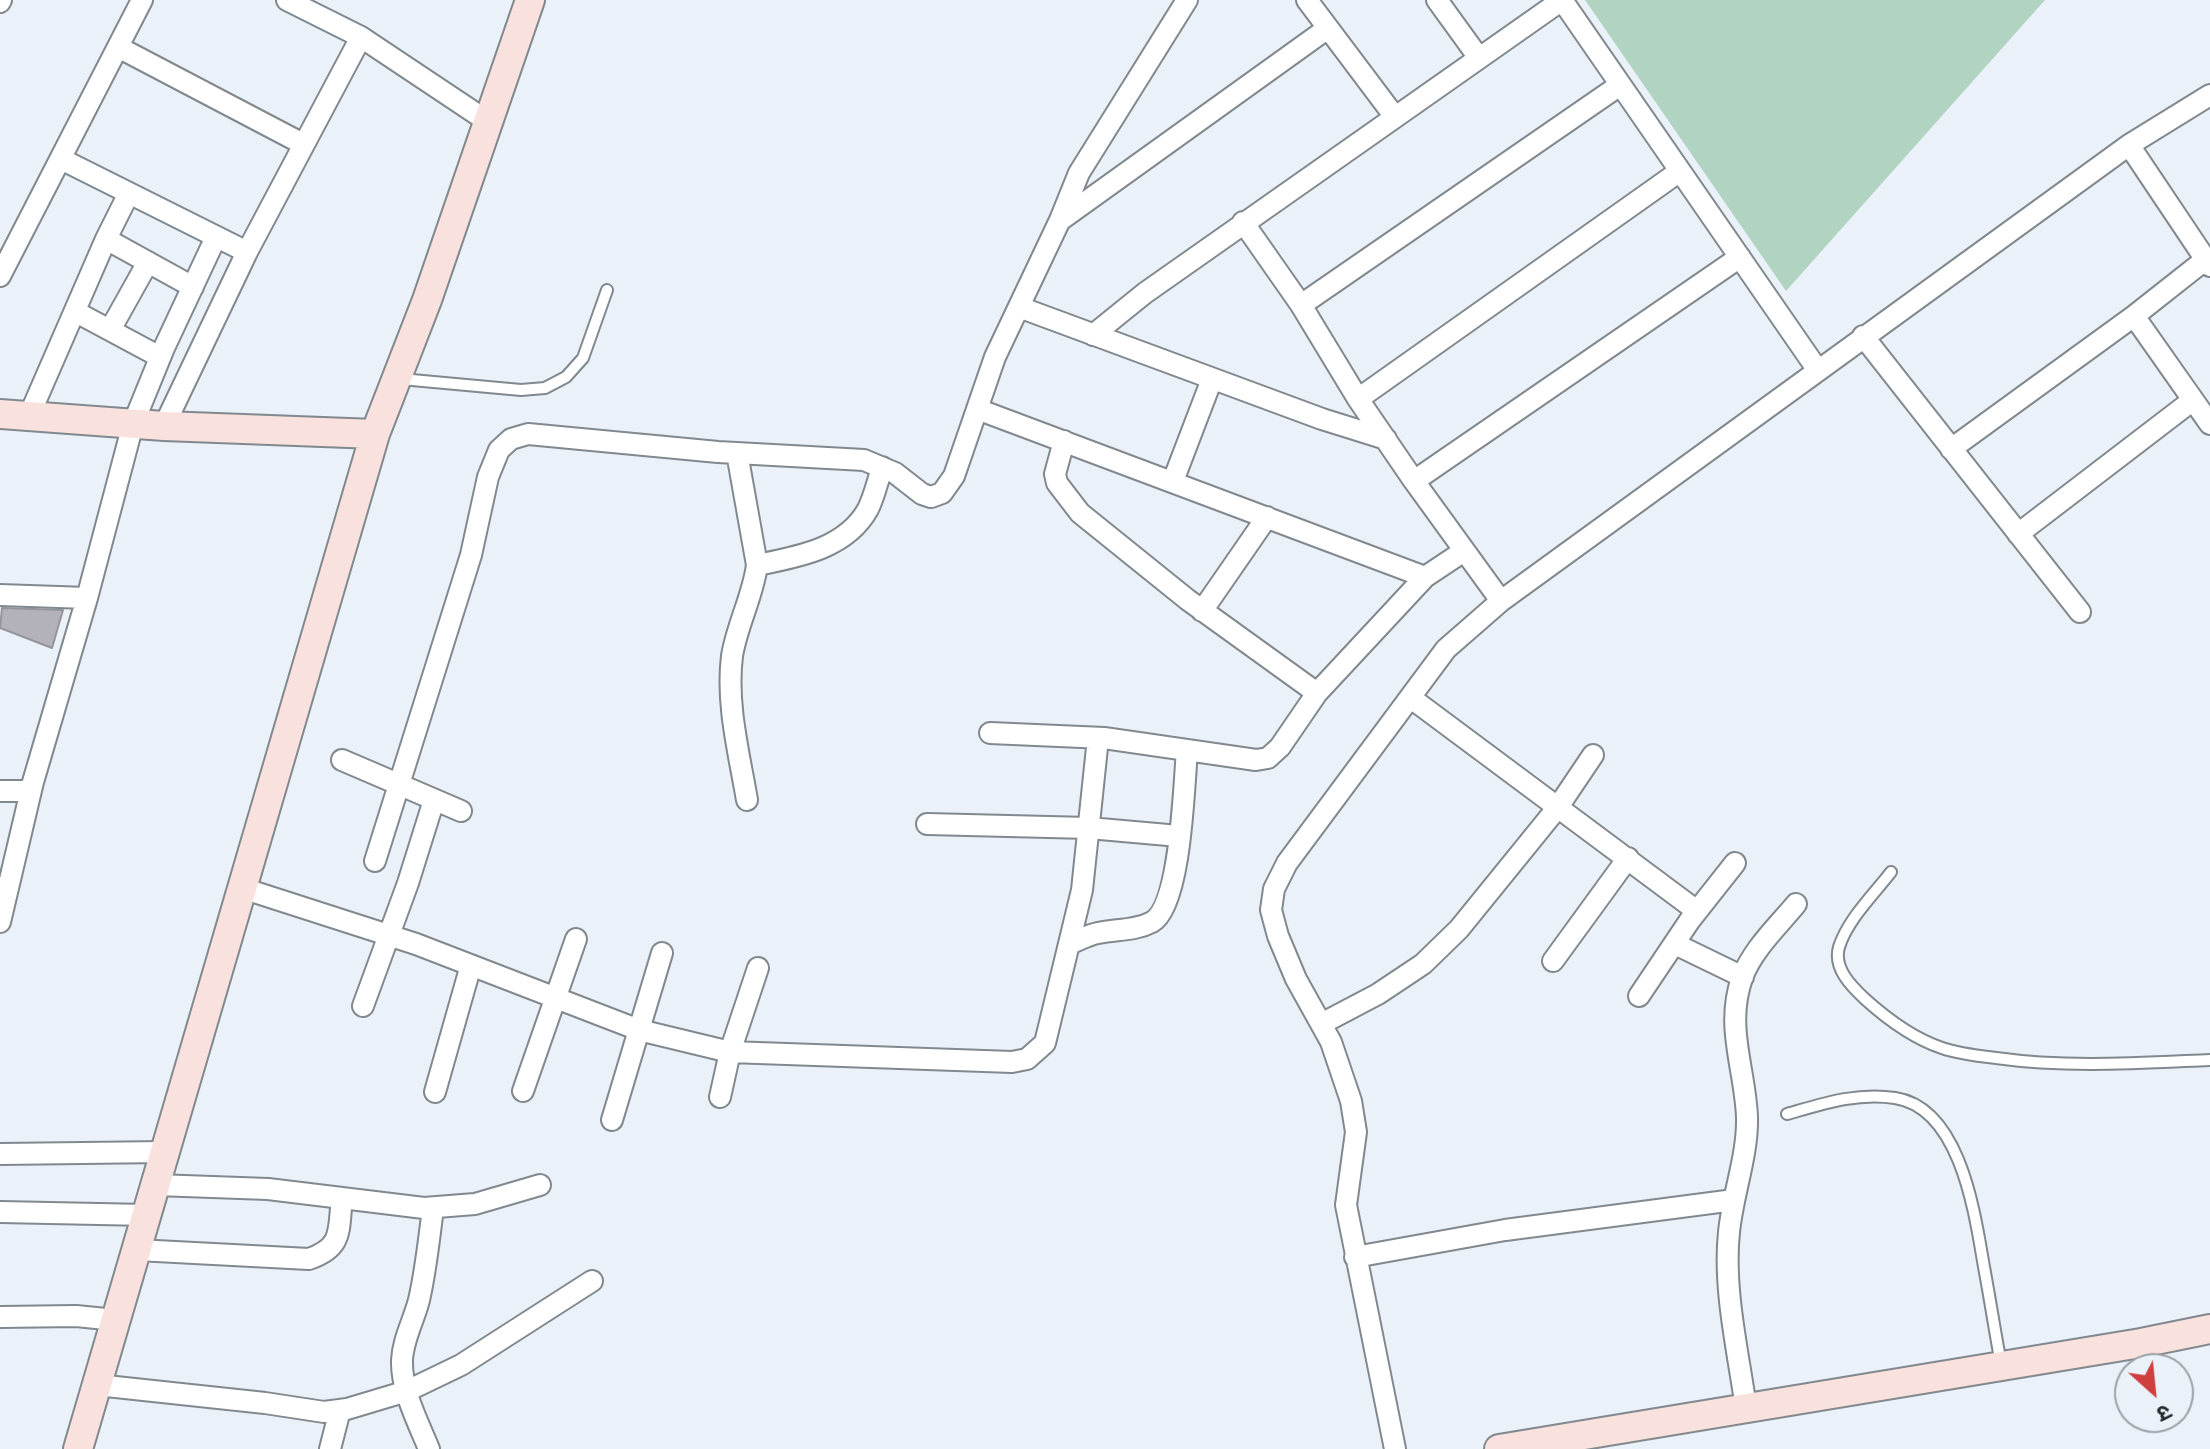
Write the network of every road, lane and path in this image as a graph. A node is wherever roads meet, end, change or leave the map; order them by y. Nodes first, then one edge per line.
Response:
1 (142, 0) edge
2 (287, 0) edge
3 (530, 0) edge
4 (1187, 0) edge
5 (1307, 0) edge
6 (1437, 0) edge
7 (1562, 0) edge
8 (1328, 28) junction
9 (361, 37) junction
10 (118, 47) junction
11 (1479, 58) junction
12 (1620, 85) junction
13 (2210, 95) edge
14 (1395, 117) junction
15 (487, 121) junction
16 (303, 144) junction
17 (2129, 145) junction
18 (61, 159) junction
19 (1680, 171) junction
20 (129, 193) junction
21 (1060, 220) junction
22 (1243, 222) junction
23 (216, 237) junction
24 (106, 239) junction
25 (247, 252) junction
26 (1740, 257) junction
27 (148, 262) junction
28 (2208, 263) edge
29 (0, 276) edge
30 (193, 287) junction
31 (607, 290) dead end
32 (1301, 305) junction
33 (1019, 307) junction
34 (76, 312) junction
35 (2134, 316) junction
36 (110, 330) junction
37 (1093, 335) junction
38 (1863, 336) junction
39 (160, 357) junction
40 (1817, 369) junction
41 (397, 378) junction
42 (1212, 379) junction
43 (1358, 399) junction
44 (2193, 400) junction
45 (977, 409) junction
46 (0, 414) edge
47 (29, 416) junction
48 (133, 424) junction
49 (2210, 424) edge
50 (164, 426) junction
51 (375, 434) junction
52 (1386, 439) junction
53 (1064, 441) junction
54 (1951, 449) junction
55 (737, 453) junction
56 (882, 467) junction
57 (1173, 481) junction
58 (1414, 481) junction
59 (1267, 517) junction
60 (2018, 534) junction
61 (1464, 551) junction
62 (757, 565) junction
63 (1425, 577) junction
64 (0, 595) edge
65 (87, 598) junction
66 (1501, 601) junction
67 (1202, 611) junction
68 (2080, 612) dead end
69 (1317, 693) junction
70 (1411, 698) junction
71 (990, 733) dead end
72 (1098, 738) junction
73 (1187, 750) junction
74 (1593, 755) dead end
75 (342, 760) dead end
76 (398, 784) junction
77 (0, 791) edge
78 (31, 791) junction
79 (434, 800) junction
80 (747, 800) dead end
81 (1558, 807) junction
82 (461, 811) dead end
83 (927, 824) dead end
84 (1089, 828) junction
85 (1179, 836) junction
86 (1628, 858) junction
87 (375, 861) dead end
88 (1735, 863) dead end
89 (1891, 872) dead end
90 (242, 888) junction
91 (1796, 904) dead end
92 (1697, 911) junction
93 (1, 914) edge
94 (387, 937) junction
95 (576, 939) dead end
96 (1069, 944) junction
97 (1675, 944) junction
98 (662, 953) dead end
99 (1553, 961) dead end
100 (471, 965) junction
101 (758, 968) dead end
102 (1743, 977) junction
103 (1639, 996) dead end
104 (557, 997) junction
105 (363, 1006) dead end
106 (1321, 1024) junction
107 (639, 1030) junction
108 (730, 1052) junction
109 (2210, 1060) edge
110 (523, 1091) dead end
111 (435, 1092) dead end
112 (720, 1097) dead end
113 (1787, 1114) dead end
114 (612, 1120) dead end
115 (165, 1152) junction
116 (0, 1154) edge
117 (156, 1185) junction
118 (540, 1185) dead end
119 (342, 1198) junction
120 (1734, 1200) junction
121 (433, 1208) junction
122 (0, 1212) edge
123 (147, 1215) junction
124 (137, 1250) junction
125 (1355, 1257) junction
126 (592, 1281) dead end
127 (0, 1317) edge
128 (116, 1320) junction
129 (2210, 1329) edge
130 (2001, 1366) junction
131 (97, 1385) junction
132 (407, 1391) junction
133 (1746, 1408) junction
134 (340, 1410) junction
135 (1608, 1440) edge
136 (78, 1449) edge
137 (330, 1449) edge
138 (429, 1449) edge
139 (1395, 1449) edge
140 (1499, 1449) edge

1 - 10 street
2 - 9 street
3 - 15 main road
4 - 21 street
5 - 8 street
6 - 11 street
7 - 11 street
7 - 12 street
8 - 14 street
8 - 21 street
9 - 15 street
9 - 16 street
10 - 16 street
10 - 18 street
11 - 14 street
12 - 19 street
12 - 32 street
13 - 17 street
14 - 22 street
15 - 41 main road
16 - 25 street
17 - 28 street
17 - 38 street
18 - 20 street
18 - 29 street
19 - 26 street
19 - 43 street
20 - 23 street
20 - 24 street
21 - 33 street
22 - 32 street
22 - 37 street
23 - 25 street
23 - 30 street
24 - 27 street
24 - 34 street
25 - 50 street
26 - 40 street
26 - 58 street
27 - 30 street
27 - 36 street
28 - 35 street
30 - 39 street
31 - 41 lane
32 - 43 street
33 - 37 street
33 - 45 street
34 - 36 street
34 - 47 street
35 - 44 street
35 - 54 street
36 - 39 street
37 - 42 street
38 - 40 street
38 - 54 street
39 - 48 street
40 - 66 street
41 - 51 main road
42 - 52 street
42 - 57 street
43 - 52 street
44 - 49 street
44 - 60 street
45 - 53 street
45 - 56 street
46 - 47 main road
47 - 48 main road
48 - 50 main road
48 - 65 street
50 - 51 main road
51 - 90 main road
52 - 58 street
53 - 57 street
53 - 67 street
54 - 60 street
55 - 56 street
55 - 62 street
55 - 76 street
56 - 62 street
57 - 59 street
58 - 61 street
59 - 63 street
59 - 67 street
60 - 68 street
61 - 63 street
61 - 66 street
62 - 80 street
63 - 69 street
64 - 65 street
65 - 78 street
66 - 70 street
67 - 69 street
69 - 73 street
70 - 81 street
70 - 106 street
71 - 72 street
72 - 73 street
72 - 84 street
73 - 85 street
74 - 81 street
75 - 76 street
76 - 79 street
76 - 87 street
77 - 78 street
78 - 93 street
79 - 82 street
79 - 94 street
81 - 86 street
81 - 106 street
83 - 84 street
84 - 85 street
84 - 96 street
85 - 96 street
86 - 92 street
86 - 99 street
88 - 92 street
89 - 109 lane
90 - 94 street
90 - 115 main road
91 - 102 street
92 - 97 street
94 - 100 street
94 - 105 street
95 - 104 street
96 - 108 street
97 - 102 street
97 - 103 street
98 - 107 street
100 - 104 street
100 - 111 street
101 - 108 street
102 - 120 street
104 - 107 street
104 - 110 street
106 - 125 street
107 - 108 street
107 - 114 street
108 - 112 street
113 - 130 lane
115 - 116 street
115 - 117 main road
117 - 119 street
117 - 123 main road
118 - 121 street
119 - 121 street
119 - 124 street
120 - 125 street
120 - 133 street
121 - 132 street
122 - 123 street
123 - 124 main road
124 - 128 main road
125 - 139 street
126 - 132 street
127 - 128 street
128 - 131 main road
129 - 130 main road
130 - 133 main road
131 - 134 street
131 - 136 main road
132 - 134 street
132 - 138 street
133 - 135 main road
134 - 137 street
135 - 140 main road

